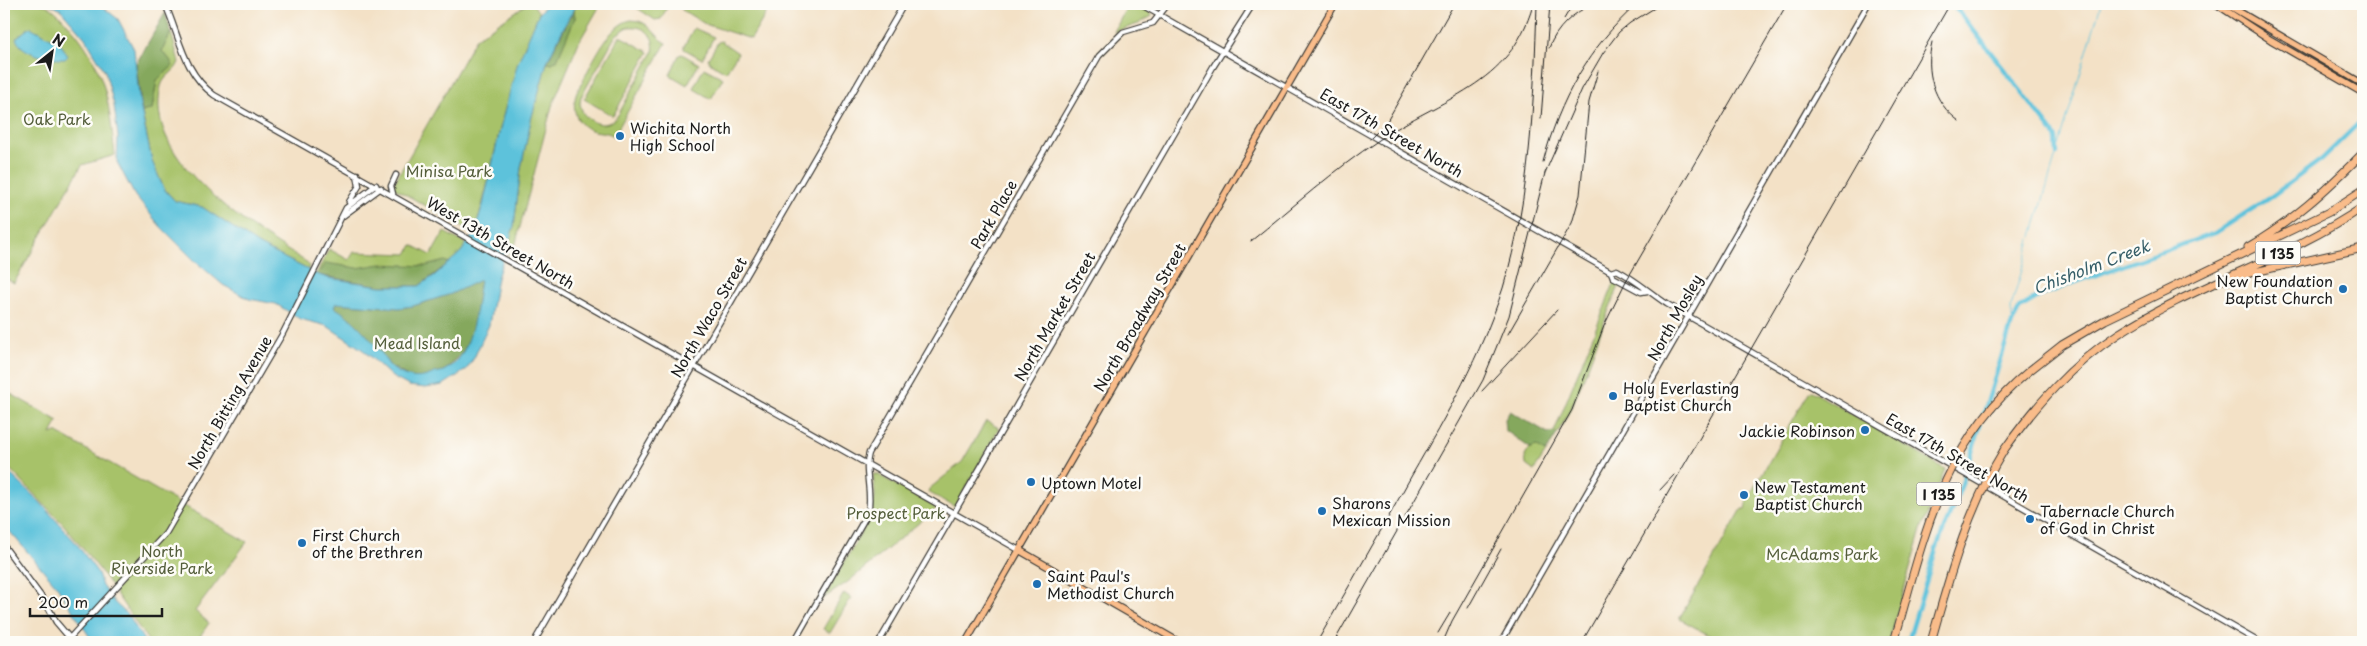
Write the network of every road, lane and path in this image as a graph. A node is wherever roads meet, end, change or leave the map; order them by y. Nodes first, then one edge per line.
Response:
1 (165, 4) edge
2 (904, 4) edge
3 (1140, 4) edge
4 (1168, 4) edge
5 (1253, 4) edge
6 (1335, 4) edge
7 (1868, 4) edge
8 (2216, 4) edge
9 (2226, 4) edge
10 (1160, 15) junction
11 (1224, 51) junction
12 (2363, 84) edge
13 (1287, 87) junction
14 (2363, 93) edge
15 (2363, 153) edge
16 (357, 174) junction
17 (396, 175) dead end
18 (378, 186) junction
19 (2363, 190) edge
20 (394, 195) junction
21 (2363, 207) edge
22 (346, 208) junction
23 (341, 219) junction
24 (2363, 248) edge
25 (2204, 272) junction
26 (2191, 294) junction
27 (1689, 317) junction
28 (694, 365) junction
29 (867, 464) junction
30 (954, 513) junction
31 (4, 546) edge
32 (1020, 550) junction
33 (69, 636) junction
34 (66, 642) edge
35 (73, 642) edge
36 (534, 642) edge
37 (794, 642) edge
38 (879, 642) edge
39 (966, 642) edge
40 (1179, 642) edge
41 (1502, 642) edge
42 (1894, 642) edge
43 (1931, 642) edge
44 (2259, 642) edge

1 - 16 street, West 13th Street North
2 - 28 street, North Waco Street
3 - 10 street, East 17th Street North
4 - 10 street, Park Place
5 - 11 street, North Market Street
6 - 13 main road, North Broadway Street
7 - 27 street, North Mosley
8 - 14 main road
9 - 12 main road
10 - 11 street, East 17th Street North
10 - 29 street, Park Place
11 - 13 street, East 17th Street North
11 - 30 street, North Market Street
13 - 27 street, East 17th Street North
13 - 32 main road, North Broadway Street
15 - 25 highway
16 - 18 street, West 13th Street North
16 - 22 street
17 - 20 street
18 - 20 street, West 13th Street North
18 - 22 street, North Bitting Avenue
18 - 23 street, North Bitting Avenue
19 - 25 highway, I 135
20 - 28 street, West 13th Street North
21 - 26 highway, I 135
22 - 23 street, North Bitting Avenue
23 - 33 street, North Bitting Avenue
24 - 26 highway
25 - 42 highway, I 135, bridge
26 - 43 highway, I 135, bridge
27 - 41 street, North Mosley
27 - 44 street, East 17th Street North
28 - 29 street, West 13th Street North
28 - 36 street, North Waco Street
29 - 30 street, West 13th Street North
29 - 37 street
30 - 32 street, West 13th Street North
30 - 38 street, North Market Street
31 - 33 street
32 - 39 main road, North Broadway Street
32 - 40 main road
33 - 34 street, North Bitting Avenue
33 - 35 street

